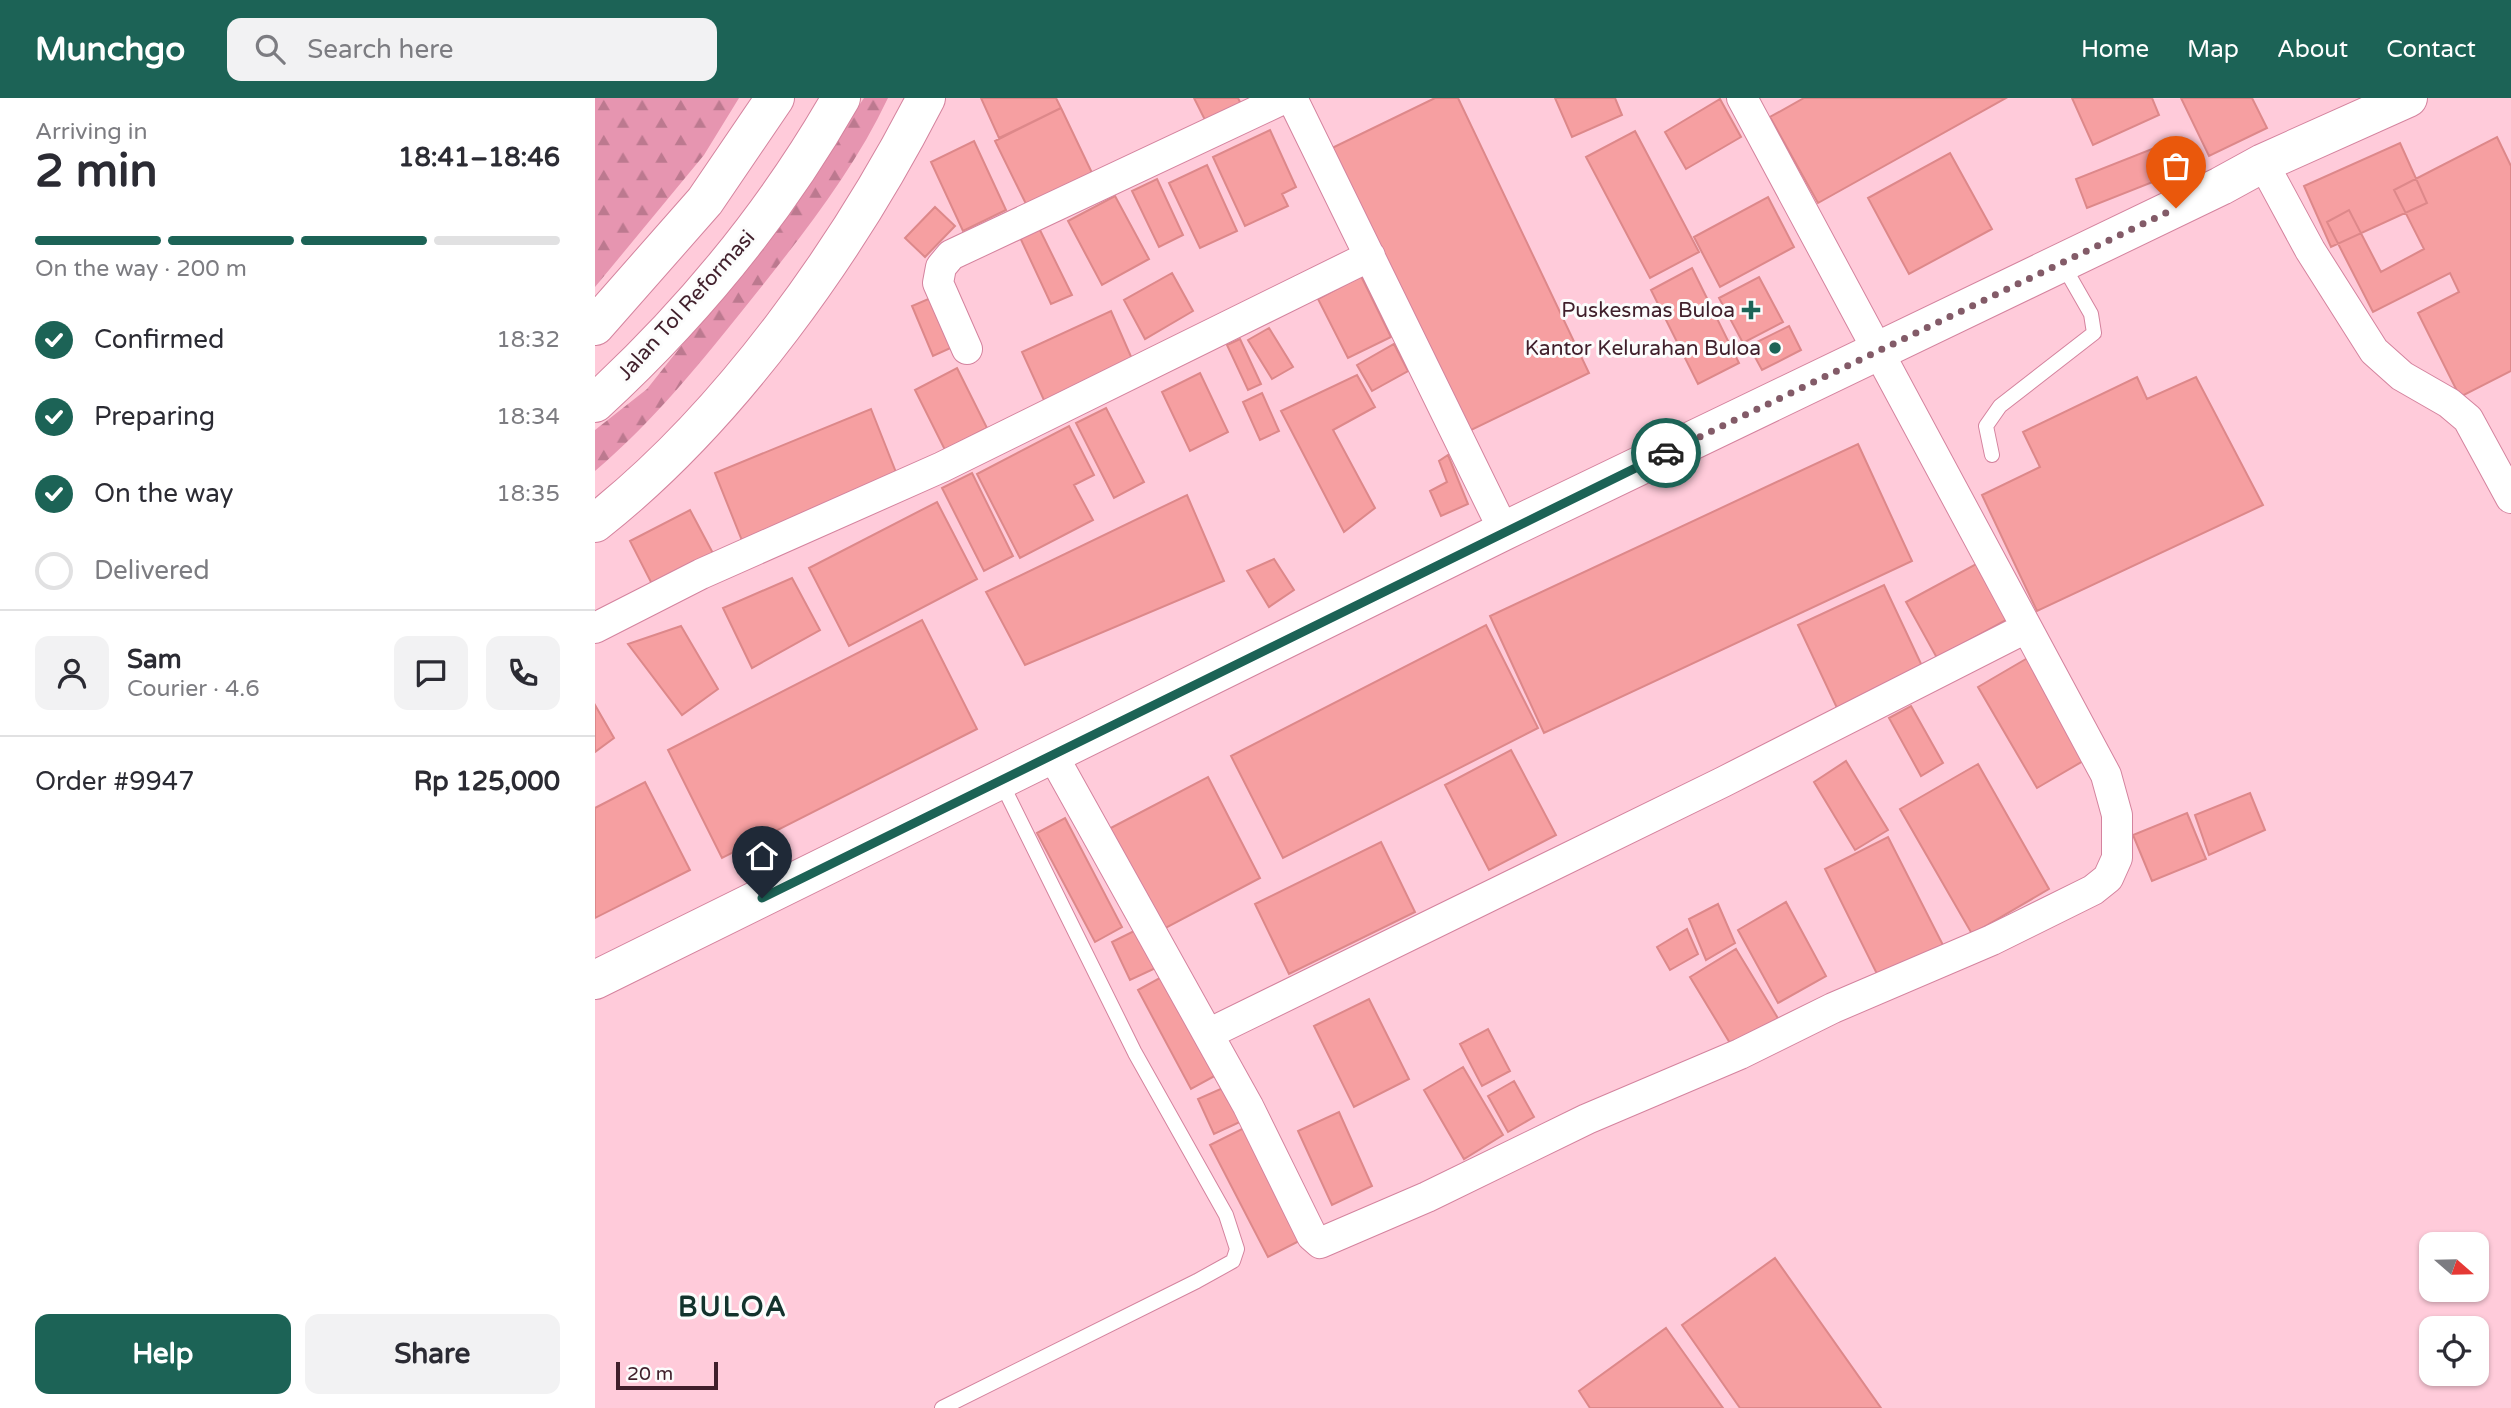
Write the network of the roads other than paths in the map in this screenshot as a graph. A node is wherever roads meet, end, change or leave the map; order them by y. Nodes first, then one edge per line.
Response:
1 (775, 98) edge
2 (841, 98) edge
3 (926, 98) edge
4 (1285, 98) edge
5 (1292, 98) edge
6 (1742, 98) edge
7 (2408, 98) edge
8 (2263, 163) junction
9 (1370, 256) junction
10 (2062, 263) junction
11 (595, 326) edge
12 (967, 349) dead end
13 (1877, 354) junction
14 (595, 403) edge
15 (1992, 455) dead end
16 (2511, 498) edge
17 (595, 523) edge
18 (1504, 531) junction
19 (595, 628) edge
20 (2027, 628) junction
21 (1052, 754) junction
22 (1000, 780) junction
23 (595, 980) edge
24 (1208, 1034) junction
25 (942, 1408) edge

1 - 11 main road
2 - 14 main road, Jalan Tol Reformasi
3 - 17 main road
4 - 12 street
5 - 9 street
6 - 13 street
7 - 8 main road
8 - 10 main road
8 - 16 street
9 - 18 street
9 - 19 street
10 - 13 main road
10 - 15 lane
13 - 18 main road
13 - 20 street
18 - 21 main road
20 - 24 street
20 - 24 street
21 - 22 main road
21 - 24 street
22 - 23 main road
22 - 25 lane

